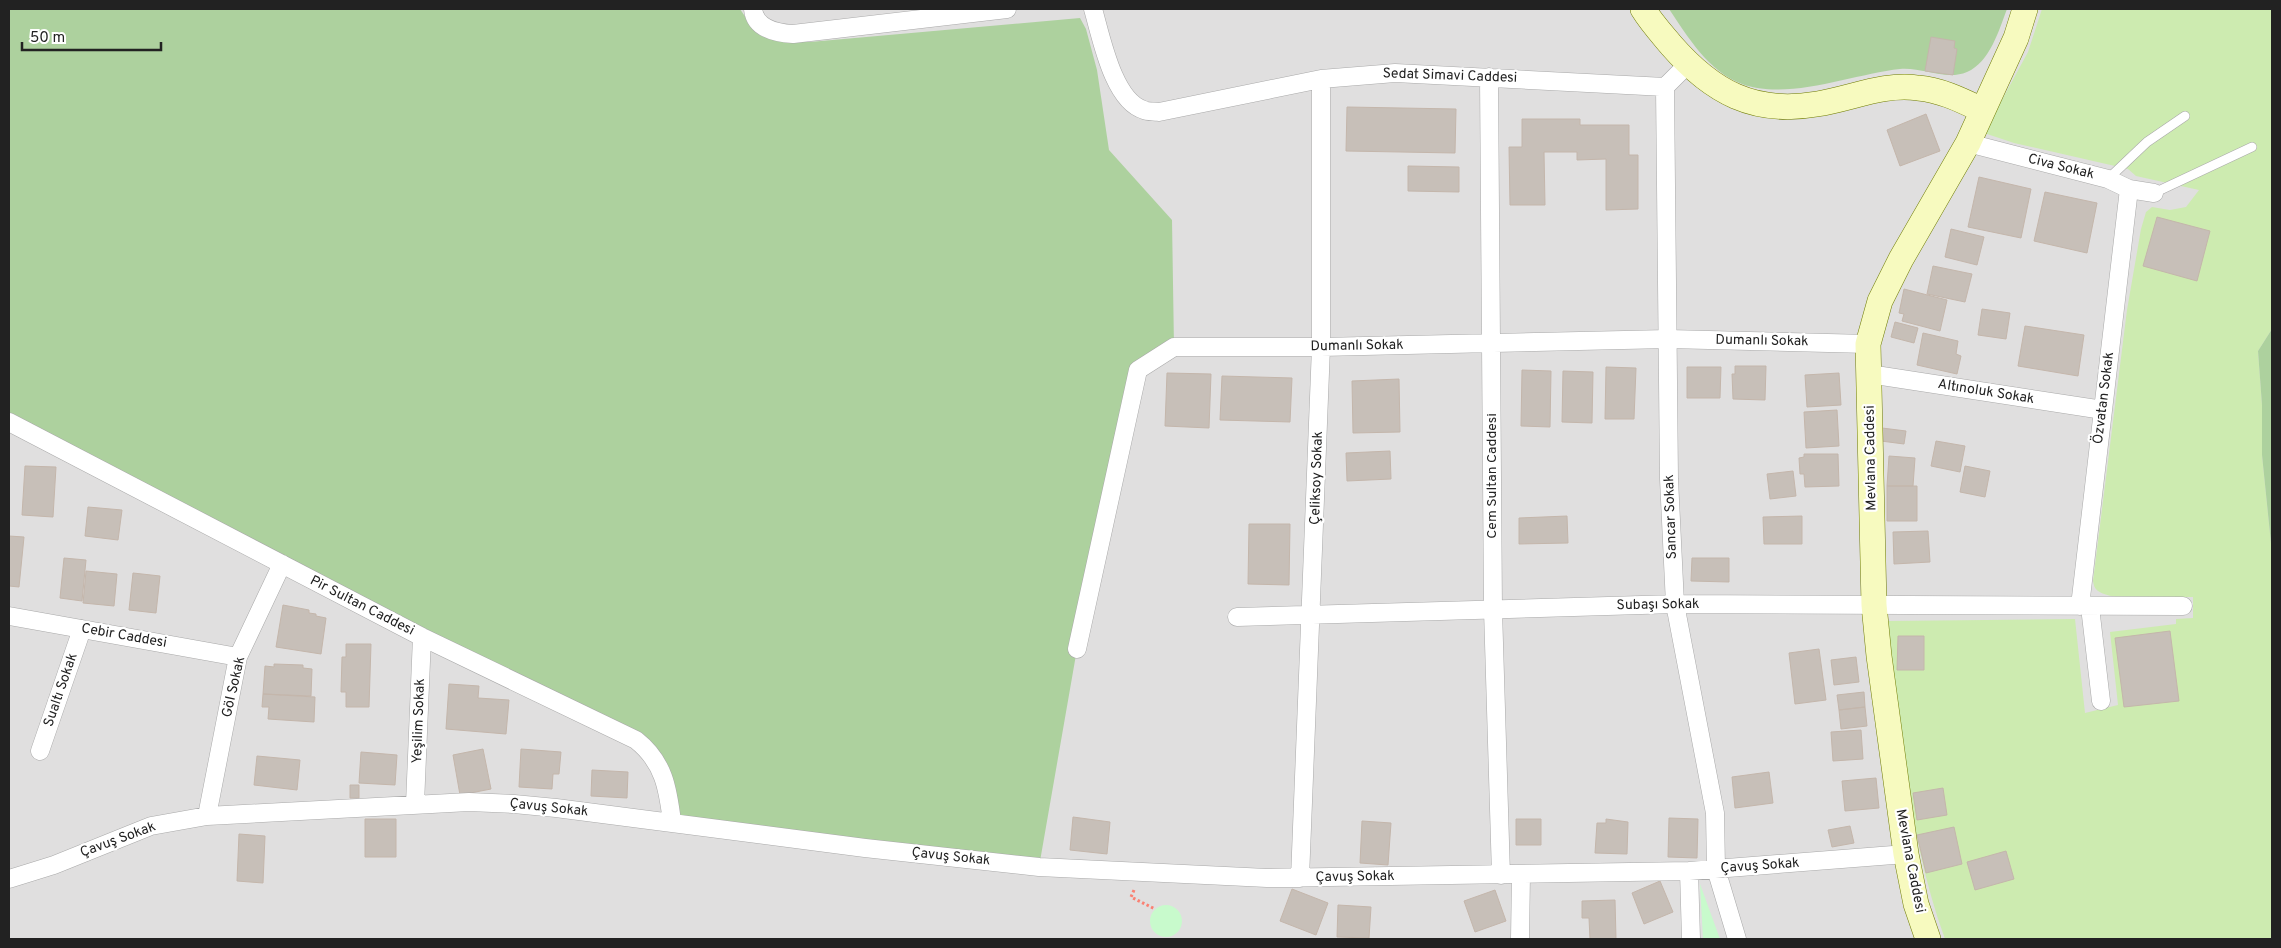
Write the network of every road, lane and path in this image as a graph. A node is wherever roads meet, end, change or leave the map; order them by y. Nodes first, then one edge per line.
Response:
1 (753, 9) edge
2 (1007, 9) edge
3 (1093, 9) edge
4 (1643, 9) edge
5 (2026, 9) edge
6 (1688, 64) junction
7 (1489, 77) junction
8 (1321, 79) junction
9 (1665, 87) junction
10 (1982, 110) junction
11 (2185, 116) dead end
12 (1968, 143) junction
13 (2252, 147) dead end
14 (2108, 179) junction
15 (2129, 189) junction
16 (2154, 193) joint
17 (1668, 339) junction
18 (1492, 343) junction
19 (1868, 344) junction
20 (1321, 346) junction
21 (1869, 374) junction
22 (2103, 410) junction
23 (9, 422) edge
24 (282, 564) junction
25 (1675, 604) junction
26 (1874, 605) junction
27 (2183, 606) dead end
28 (2085, 607) junction
29 (1493, 610) junction
30 (1312, 615) junction
31 (9, 616) edge
32 (1237, 617) dead end
33 (82, 629) junction
34 (422, 637) junction
35 (1077, 649) dead end
36 (238, 657) junction
37 (2101, 701) dead end
38 (40, 751) dead end
39 (415, 804) junction
40 (207, 816) junction
41 (672, 822) junction
42 (1906, 854) junction
43 (1716, 869) junction
44 (1690, 871) junction
45 (1139, 872) junction
46 (1521, 874) junction
47 (1501, 875) junction
48 (1300, 878) junction
49 (9, 879) edge
50 (1154, 909) dead end
51 (1520, 939) edge
52 (1691, 939) edge
53 (1738, 939) edge
54 (1928, 939) edge

1 - 2 street
3 - 8 street, Sedat Simavi Caddesi
4 - 6 street
5 - 10 street, Mevlana Caddesi
6 - 9 street
6 - 10 street
7 - 8 street, Sedat Simavi Caddesi
7 - 9 street, Sedat Simavi Caddesi
7 - 18 street, Cem Sultan Caddesi
8 - 20 street, Çeliksoy Sokak
9 - 17 street, Sancar Sokak
10 - 12 street, Mevlana Caddesi
11 - 14 lane
12 - 14 street, Civa Sokak
12 - 19 street, Mevlana Caddesi
13 - 16 lane
14 - 15 street, Civa Sokak
15 - 16 street, Civa Sokak
15 - 22 street, Özvatan Sokak
17 - 18 street, Dumanlı Sokak
17 - 19 street, Dumanlı Sokak
17 - 25 street, Sancar Sokak
18 - 20 street, Dumanlı Sokak
18 - 29 street, Cem Sultan Caddesi
19 - 21 street, Mevlana Caddesi
20 - 30 street, Çeliksoy Sokak
20 - 35 street, Dumanlı Sokak
21 - 22 street, Altınoluk Sokak
21 - 26 street, Mevlana Caddesi
22 - 28 street, Özvatan Sokak
23 - 24 street, Pir Sultan Caddesi
24 - 34 street, Pir Sultan Caddesi
24 - 36 street, Göl Sokak
25 - 26 street, Subaşı Sokak
25 - 29 street, Subaşı Sokak
25 - 43 street, Sancar Sokak
26 - 28 street, Subaşı Sokak
26 - 42 street, Mevlana Caddesi
27 - 28 street, Subaşı Sokak
28 - 37 street, Özvatan Sokak
29 - 30 street, Subaşı Sokak
29 - 47 street, Cem Sultan Caddesi
30 - 32 street, Subaşı Sokak
30 - 48 street, Çeliksoy Sokak
31 - 33 street, Cebir Caddesi
33 - 36 street, Cebir Caddesi
33 - 38 street, Sualtı Sokak
34 - 39 street, Yeşilim Sokak
34 - 41 street, Pir Sultan Caddesi
36 - 40 street, Göl Sokak
39 - 40 street, Çavuş Sokak
39 - 41 street, Çavuş Sokak
40 - 49 street, Çavuş Sokak
41 - 45 street, Çavuş Sokak
42 - 43 street, Çavuş Sokak
42 - 54 street, Mevlana Caddesi
43 - 44 street, Çavuş Sokak
43 - 53 street, Sancar Sokak
44 - 46 street, Çavuş Sokak
44 - 52 street
45 - 48 street, Çavuş Sokak
45 - 50 path
46 - 47 street, Çavuş Sokak
46 - 51 street
47 - 48 street, Çavuş Sokak

